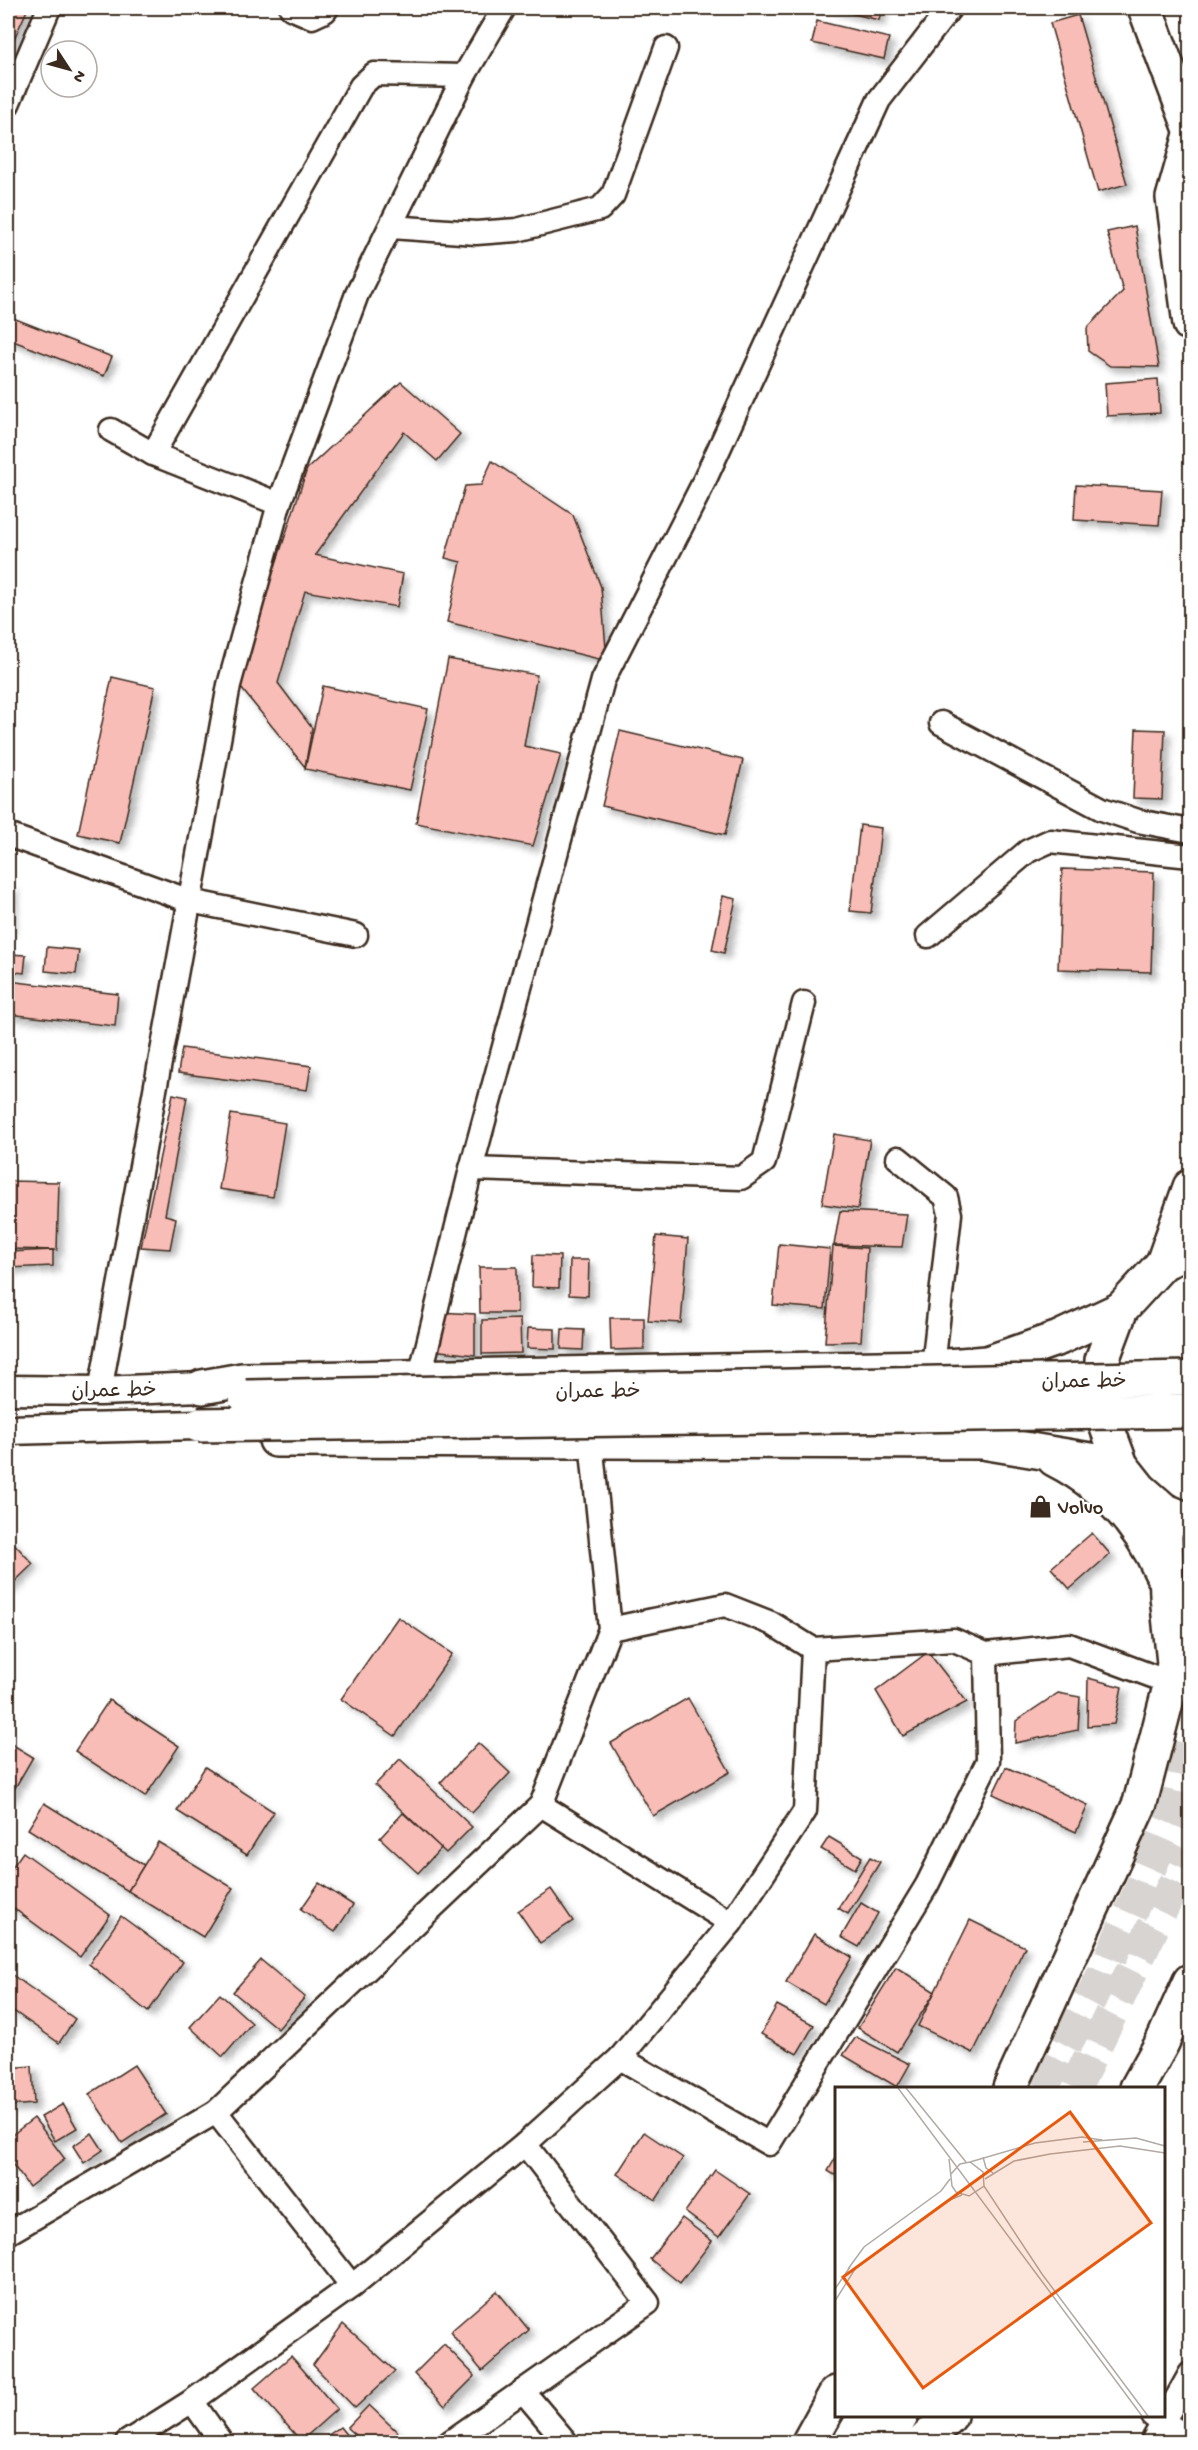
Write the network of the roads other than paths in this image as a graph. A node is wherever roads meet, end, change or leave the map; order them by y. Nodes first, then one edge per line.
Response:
1 (49, 8) edge
2 (291, 8) edge
3 (327, 8) edge
4 (504, 8) edge
5 (950, 8) edge
6 (1145, 8) edge
7 (666, 48) dead end
8 (464, 76) junction
9 (8, 104) edge
10 (1191, 127) edge
11 (1191, 138) edge
12 (390, 227) junction
13 (1191, 324) edge
14 (111, 430) dead end
15 (153, 454) junction
16 (279, 504) junction
17 (941, 723) dead end
18 (1191, 831) edge
19 (8, 835) edge
20 (1191, 856) edge
21 (190, 901) junction
22 (356, 935) dead end
23 (928, 936) dead end
24 (804, 1003) dead end
25 (898, 1158) dead end
26 (471, 1169) junction
27 (1191, 1187) edge
28 (1177, 1257) edge
29 (1121, 1309) junction
30 (987, 1363) junction
31 (933, 1367) junction
32 (420, 1376) junction
33 (1191, 1378) edge
34 (202, 1387) junction
35 (8, 1390) edge
36 (100, 1391) junction
37 (1191, 1411) edge
38 (198, 1425) junction
39 (8, 1430) edge
40 (591, 1441) junction
41 (982, 1442) junction
42 (1040, 1451) junction
43 (1121, 1465) junction
44 (1177, 1515) edge
45 (1175, 1588) edge
46 (610, 1629) junction
47 (813, 1648) junction
48 (986, 1654) junction
49 (1171, 1683) junction
50 (541, 1805) junction
51 (731, 1923) junction
52 (1191, 1981) edge
53 (620, 2058) junction
54 (1010, 2087) edge
55 (1138, 2087) edge
56 (216, 2112) junction
57 (525, 2144) junction
58 (8, 2233) edge
59 (352, 2286) junction
60 (1191, 2374) edge
61 (523, 2391) junction
62 (835, 2396) edge
63 (192, 2401) junction
64 (1165, 2409) edge
65 (864, 2417) edge
66 (900, 2417) edge
67 (949, 2417) edge
68 (950, 2417) edge
69 (1158, 2419) edge
70 (1191, 2438) edge
71 (127, 2442) edge
72 (221, 2442) edge
73 (450, 2442) edge
74 (566, 2442) edge
75 (809, 2442) edge
76 (850, 2442) edge
77 (886, 2442) edge
78 (923, 2442) edge
79 (937, 2442) edge
80 (1152, 2442) edge

1 - 9 street
2 - 3 street
4 - 8 street
5 - 26 street
6 - 10 highway
7 - 12 street
8 - 12 street
8 - 15 street
11 - 13 highway
12 - 16 street
14 - 15 street
15 - 16 street
16 - 21 street
17 - 18 street
19 - 21 street
20 - 23 street
21 - 22 street
21 - 36 street
24 - 26 street
25 - 31 street
26 - 32 street
27 - 28 highway
28 - 29 highway
29 - 30 highway
29 - 43 highway
30 - 31 highway
30 - 41 highway
31 - 32 highway
32 - 34 highway
33 - 34 highway, خط عمران, bridge
34 - 36 main road, خط عمران
35 - 36 main road, خط عمران
37 - 38 highway, خط عمران, bridge
38 - 39 main road, خط عمران
38 - 40 highway
40 - 41 highway
40 - 46 street
41 - 42 highway
42 - 43 highway
42 - 45 highway
43 - 44 highway
44 - 45 highway
45 - 49 highway
46 - 47 street
46 - 50 street
47 - 48 street
47 - 51 street
48 - 49 street
48 - 53 street
49 - 54 highway
50 - 51 street
50 - 56 street
51 - 53 street
52 - 55 highway
53 - 57 street
56 - 58 street
56 - 59 street
57 - 59 street
57 - 61 street
59 - 63 street
60 - 64 street
61 - 73 street
61 - 74 street
62 - 75 highway
63 - 71 street
63 - 72 street
65 - 76 highway
66 - 77 highway
67 - 78 highway
68 - 79 street
69 - 70 street
69 - 80 street

